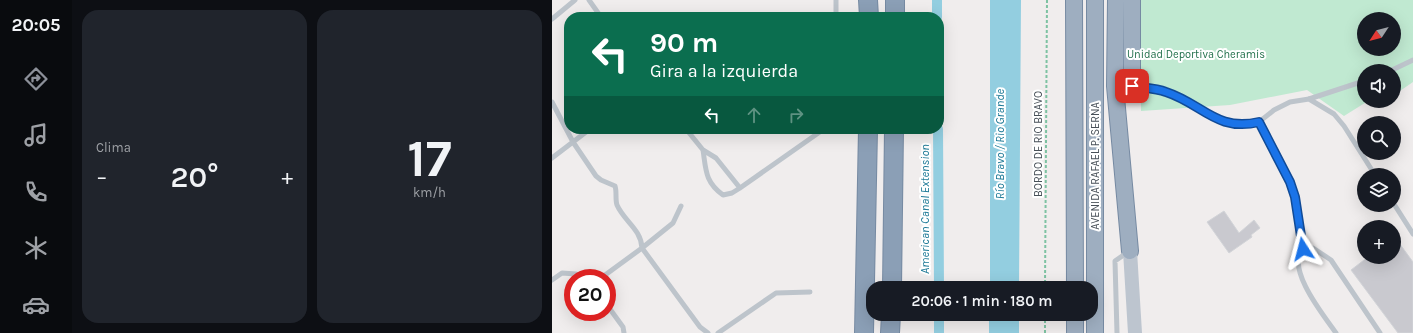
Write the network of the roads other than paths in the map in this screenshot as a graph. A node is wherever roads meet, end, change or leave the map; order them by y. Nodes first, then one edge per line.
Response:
1 (575, 0) edge
2 (589, 0) edge
3 (836, 0) edge
4 (868, 0) edge
5 (895, 0) edge
6 (1074, 0) edge
7 (1095, 0) edge
8 (1116, 0) edge
9 (1132, 0) edge
10 (597, 12) edge
11 (836, 12) edge
12 (869, 12) edge
13 (895, 12) edge
14 (552, 19) edge
15 (1413, 60) edge
16 (1401, 66) edge
17 (1357, 83) edge
18 (1115, 86) junction
19 (1132, 86) junction
20 (1308, 99) junction
21 (552, 102) edge
22 (1259, 122) junction
23 (564, 125) edge
24 (569, 134) edge
25 (583, 134) edge
26 (690, 134) edge
27 (817, 134) edge
28 (868, 134) edge
29 (894, 134) edge
30 (573, 142) junction
31 (703, 150) junction
32 (552, 158) edge
33 (1371, 168) edge
34 (740, 188) junction
35 (681, 206) dead end
36 (1399, 212) edge
37 (1413, 234) edge
38 (642, 248) junction
39 (1303, 249) junction
40 (1130, 250) junction
41 (613, 269) edge
42 (564, 272) edge
43 (552, 280) edge
44 (892, 281) edge
45 (1075, 281) edge
46 (810, 292) dead end
47 (616, 317) edge
48 (891, 321) edge
49 (1075, 321) edge
50 (624, 333) edge
51 (708, 333) edge
52 (718, 333) edge
53 (864, 333) edge
54 (890, 333) edge
55 (1075, 333) edge
56 (1096, 333) edge
57 (1117, 333) edge
58 (1135, 333) edge
59 (1336, 333) edge
60 (1380, 333) edge

1 - 14 lane
2 - 10 lane
3 - 11 lane
4 - 12 highway
5 - 13 highway
6 - 45 highway, AVENIDA RAFAEL P. SERNA
7 - 56 highway, AVENIDA RAFAEL P. SERNA
8 - 18 highway
9 - 19 highway
15 - 16 lane
17 - 20 lane
18 - 19 highway
18 - 40 highway
19 - 22 lane
20 - 22 lane
20 - 33 lane
21 - 23 lane
22 - 39 lane
24 - 30 lane
25 - 30 lane
26 - 31 lane
27 - 34 lane
28 - 53 highway
29 - 44 highway
30 - 32 lane
30 - 38 lane
31 - 34 lane
31 - 34 lane
35 - 38 lane
36 - 37 lane
38 - 41 lane
38 - 51 lane
39 - 59 lane
39 - 60 lane
40 - 57 lane
40 - 58 main road
42 - 43 lane
46 - 52 lane
47 - 50 lane
48 - 54 highway
49 - 55 highway

